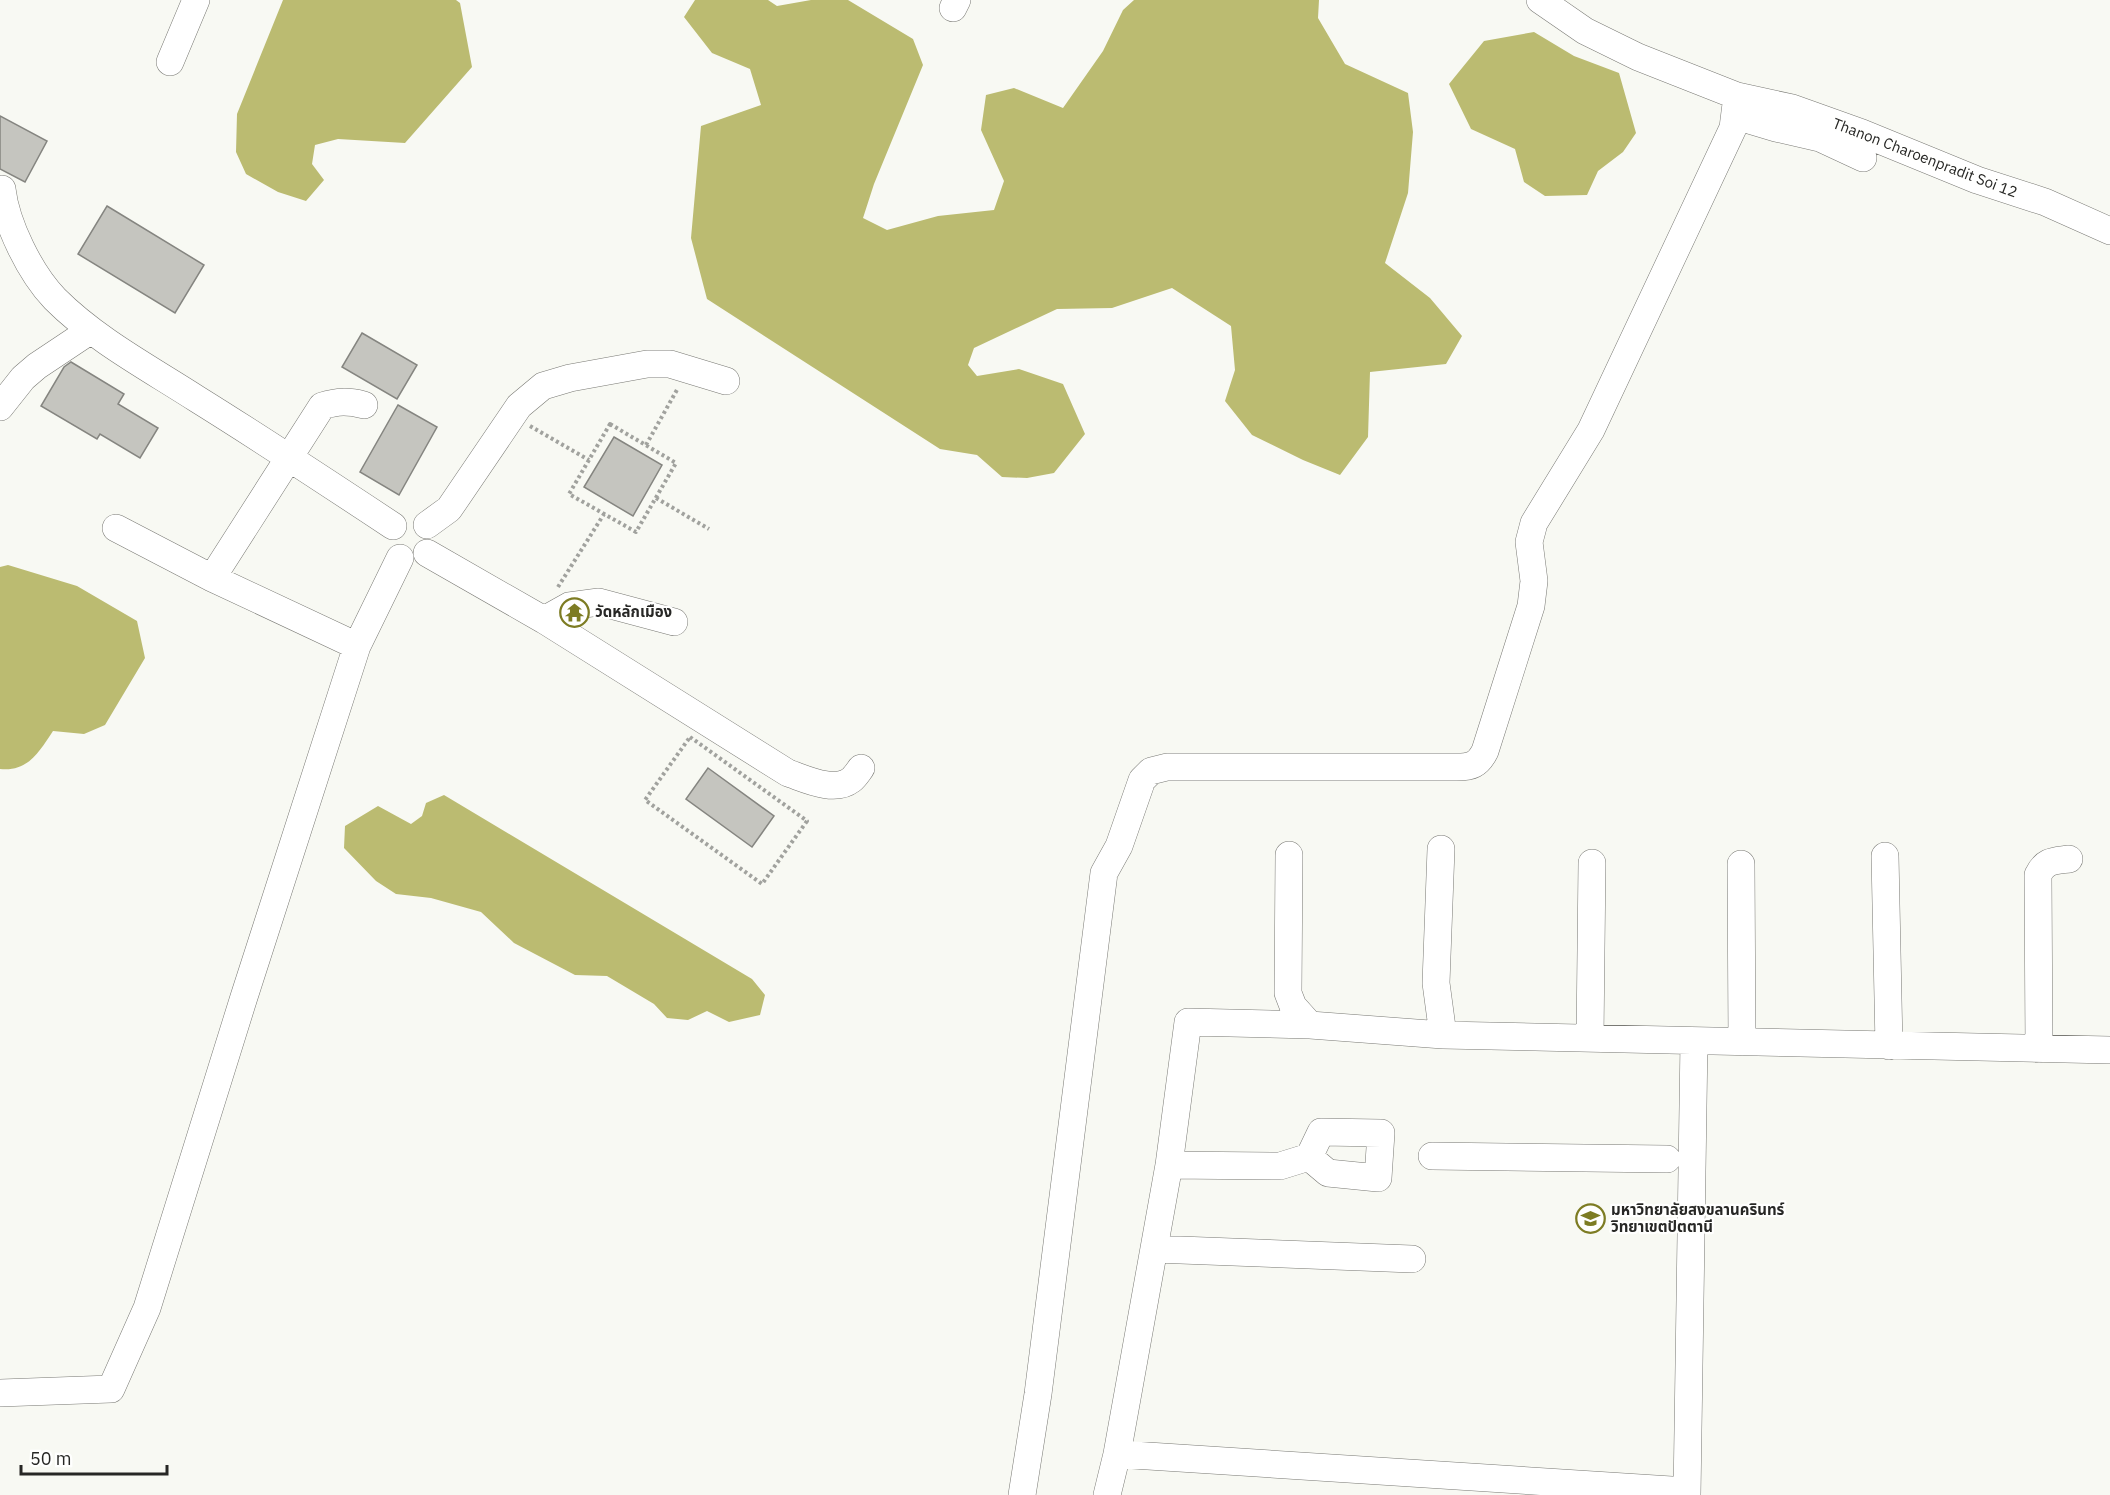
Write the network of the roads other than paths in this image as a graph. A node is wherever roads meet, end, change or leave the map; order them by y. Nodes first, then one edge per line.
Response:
1 (196, 0) edge
2 (1540, 0) edge
3 (170, 62) dead end
4 (1737, 106) junction
5 (1863, 158) dead end
6 (2, 189) dead end
7 (2110, 231) edge
8 (91, 330) junction
9 (726, 381) dead end
10 (364, 405) dead end
11 (0, 407) edge
12 (290, 458) junction
13 (427, 525) junction
14 (393, 526) junction
15 (116, 528) dead end
16 (427, 553) junction
17 (400, 558) junction
18 (212, 578) junction
19 (542, 618) junction
20 (674, 622) dead end
21 (357, 646) junction
22 (861, 768) dead end
23 (1441, 849) dead end
24 (1289, 855) dead end
25 (1885, 856) dead end
26 (2069, 859) dead end
27 (1592, 863) dead end
28 (1741, 864) dead end
29 (1310, 1025) junction
30 (1443, 1035) junction
31 (1590, 1038) junction
32 (1694, 1041) junction
33 (1742, 1042) junction
34 (1889, 1046) junction
35 (2039, 1049) junction
36 (2110, 1050) edge
37 (1432, 1156) dead end
38 (1309, 1157) dead end
39 (1678, 1159) junction
40 (1169, 1165) junction
41 (1154, 1249) junction
42 (1412, 1259) dead end
43 (0, 1393) edge
44 (1117, 1454) junction
45 (1461, 1486) edge
46 (1687, 1493) edge
47 (1022, 1495) edge
48 (1107, 1495) edge

1 - 3 street
2 - 4 street
4 - 5 street
4 - 7 street, Thanon Charoenpradit Soi 12
4 - 47 street
6 - 8 street
8 - 11 street
8 - 12 street
9 - 13 street
10 - 12 street
12 - 14 street
12 - 18 street
13 - 14 street
13 - 16 street
14 - 17 street
15 - 18 street
16 - 17 street
16 - 19 street
17 - 21 street
18 - 21 street
19 - 20 street
19 - 22 street
21 - 43 street
23 - 30 street
24 - 29 street
25 - 34 street
26 - 35 street
27 - 31 street
28 - 33 street
29 - 30 street
29 - 40 street
30 - 31 street
31 - 32 street
32 - 33 street
32 - 39 street
33 - 34 street
34 - 35 street
35 - 36 street
37 - 39 street
38 - 40 street
39 - 46 street
40 - 41 street
41 - 42 street
41 - 44 street
44 - 45 street
44 - 48 street
45 - 46 street

